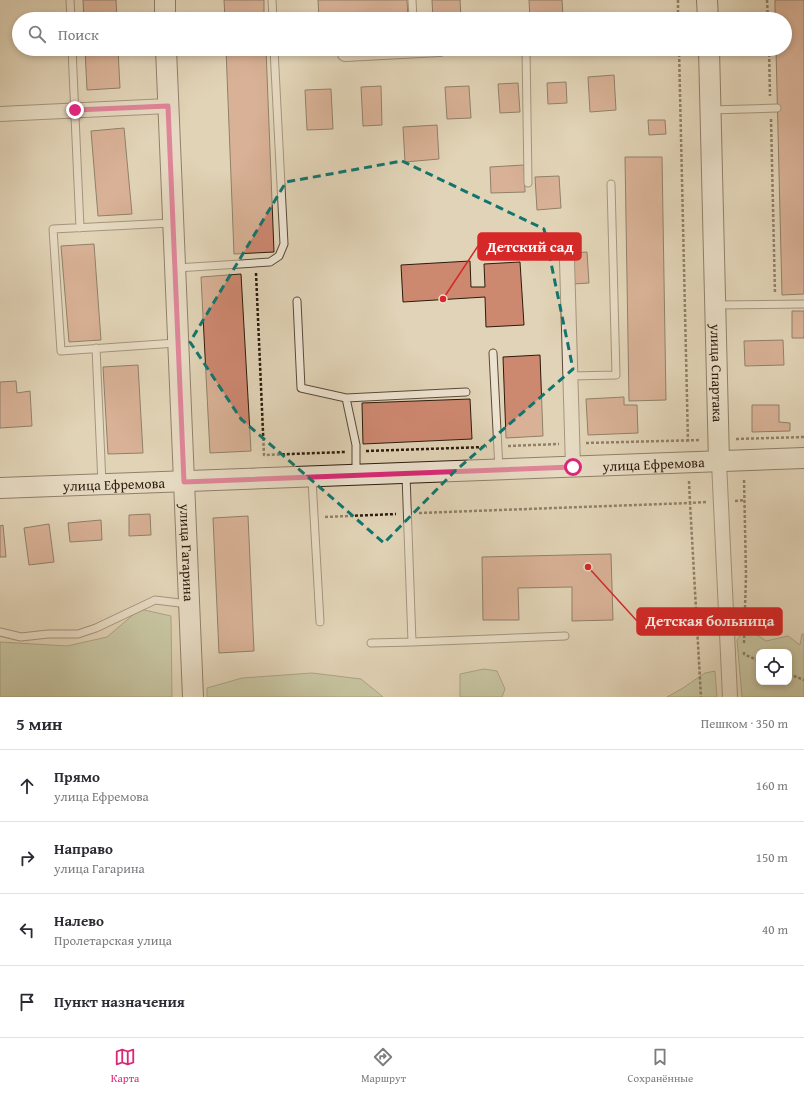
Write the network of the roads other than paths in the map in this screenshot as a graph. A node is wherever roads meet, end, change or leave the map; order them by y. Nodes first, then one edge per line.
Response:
1 (70, 0) edge
2 (165, 0) edge
3 (272, 0) edge
4 (412, 0) edge
5 (707, 0) edge
6 (71, 12) edge
7 (165, 12) edge
8 (273, 12) edge
9 (413, 12) edge
10 (708, 12) edge
11 (72, 56) edge
12 (166, 56) edge
13 (274, 56) edge
14 (526, 56) edge
15 (709, 56) edge
16 (168, 106) junction
17 (774, 108) road end
18 (75, 110) junction
19 (711, 110) junction
20 (0, 114) edge
21 (528, 183) dead end
22 (611, 184) dead end
23 (174, 223) junction
24 (80, 228) junction
25 (567, 261) dead end
26 (176, 268) junction
27 (297, 301) dead end
28 (804, 304) edge
29 (715, 305) junction
30 (179, 343) junction
31 (96, 348) junction
32 (493, 353) dead end
33 (570, 376) junction
34 (466, 392) dead end
35 (346, 398) junction
36 (804, 458) edge
37 (719, 462) junction
38 (573, 467) junction
39 (499, 470) junction
40 (406, 474) junction
41 (356, 476) junction
42 (312, 477) junction
43 (184, 482) junction
44 (102, 485) junction
45 (0, 488) edge
46 (189, 604) junction
47 (320, 622) dead end
48 (0, 632) edge
49 (565, 636) dead end
50 (412, 642) junction
51 (371, 643) dead end
52 (193, 697) edge
53 (730, 697) edge

1 - 6 lane
2 - 7 street
3 - 8 lane
4 - 9 lane
5 - 10 street
11 - 18 lane
12 - 16 street, улица Гагарина
13 - 26 lane
14 - 21 lane
15 - 19 street, улица Спартака
16 - 18 street
16 - 23 street, улица Гагарина
17 - 19 lane
18 - 20 street
18 - 24 lane
19 - 29 street, улица Спартака
22 - 33 lane
23 - 24 lane
23 - 26 street, улица Гагарина
24 - 31 lane
25 - 33 street
26 - 30 street, улица Гагарина
27 - 35 lane
28 - 29 lane
29 - 37 street, улица Спартака
30 - 31 lane
30 - 43 street, улица Гагарина
31 - 44 lane
32 - 39 lane
33 - 38 street
34 - 35 lane
35 - 41 lane
36 - 37 street, улица Ефремова
37 - 38 street, улица Ефремова
37 - 53 street, улица Спартака
38 - 39 street, улица Ефремова
39 - 40 street, улица Ефремова
40 - 41 street, улица Ефремова
40 - 50 lane
41 - 42 street, улица Ефремова
42 - 43 street, улица Ефремова
42 - 47 lane
43 - 44 street, улица Ефремова
43 - 46 street, улица Гагарина
44 - 45 street, улица Ефремова
46 - 48 lane
46 - 52 street, улица Гагарина
49 - 50 lane
50 - 51 lane

